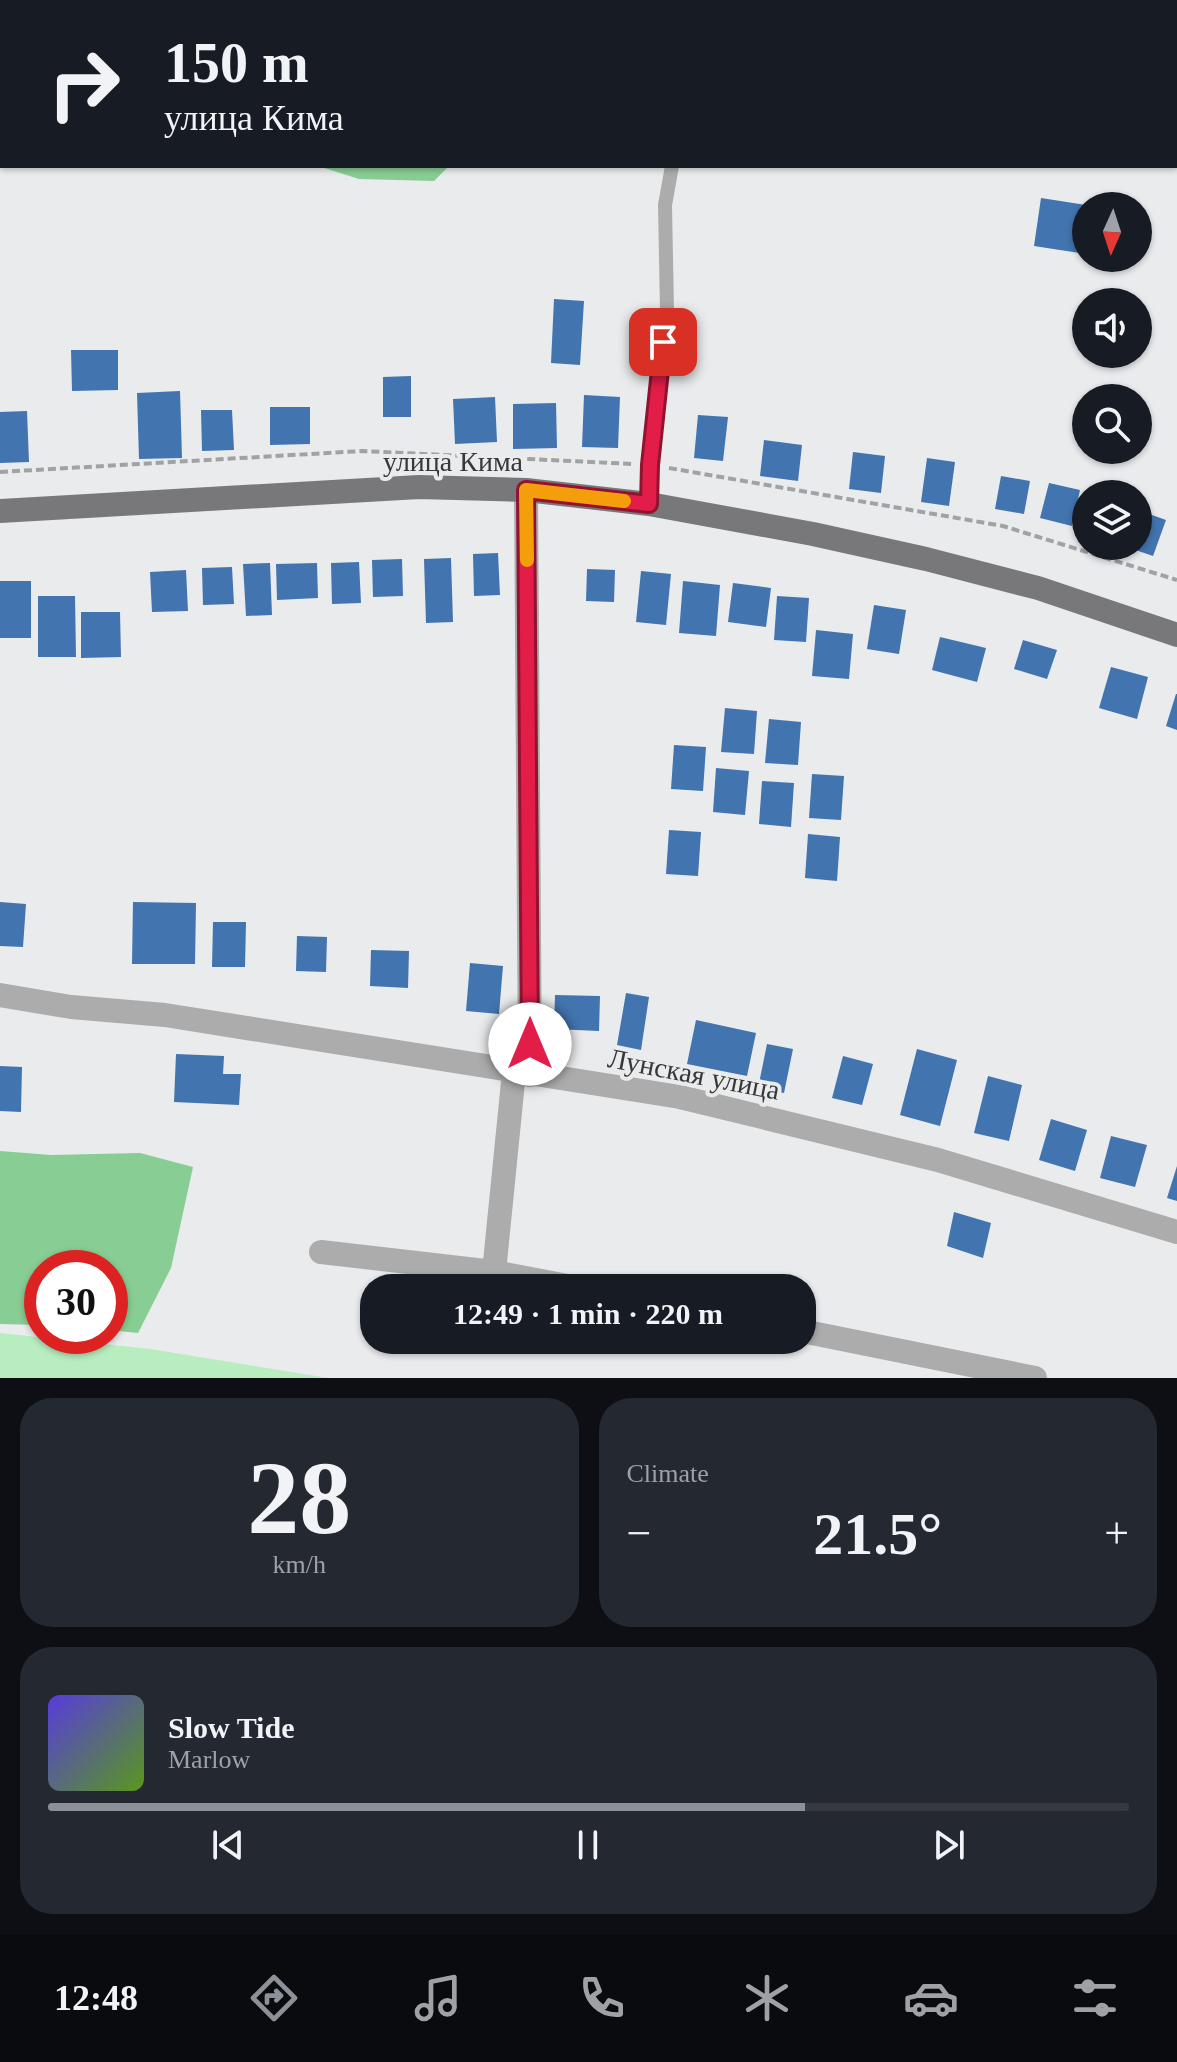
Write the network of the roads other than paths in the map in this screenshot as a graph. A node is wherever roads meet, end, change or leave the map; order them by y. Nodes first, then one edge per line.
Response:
1 (672, 168) edge
2 (526, 490) junction
3 (649, 504) junction
4 (0, 511) edge
5 (1177, 635) edge
6 (0, 995) edge
7 (522, 1074) junction
8 (1177, 1232) edge
9 (321, 1252) dead end
10 (494, 1272) junction
11 (504, 1274) edge
12 (816, 1334) edge
13 (1035, 1378) edge

1 - 3 lane
2 - 3 main road, улица Кима
2 - 4 main road, улица Кима
2 - 7 street
3 - 5 main road, улица Кима
6 - 7 street, Лунская улица
7 - 8 street, Лунская улица
7 - 10 street
9 - 10 street
10 - 11 street
12 - 13 street

